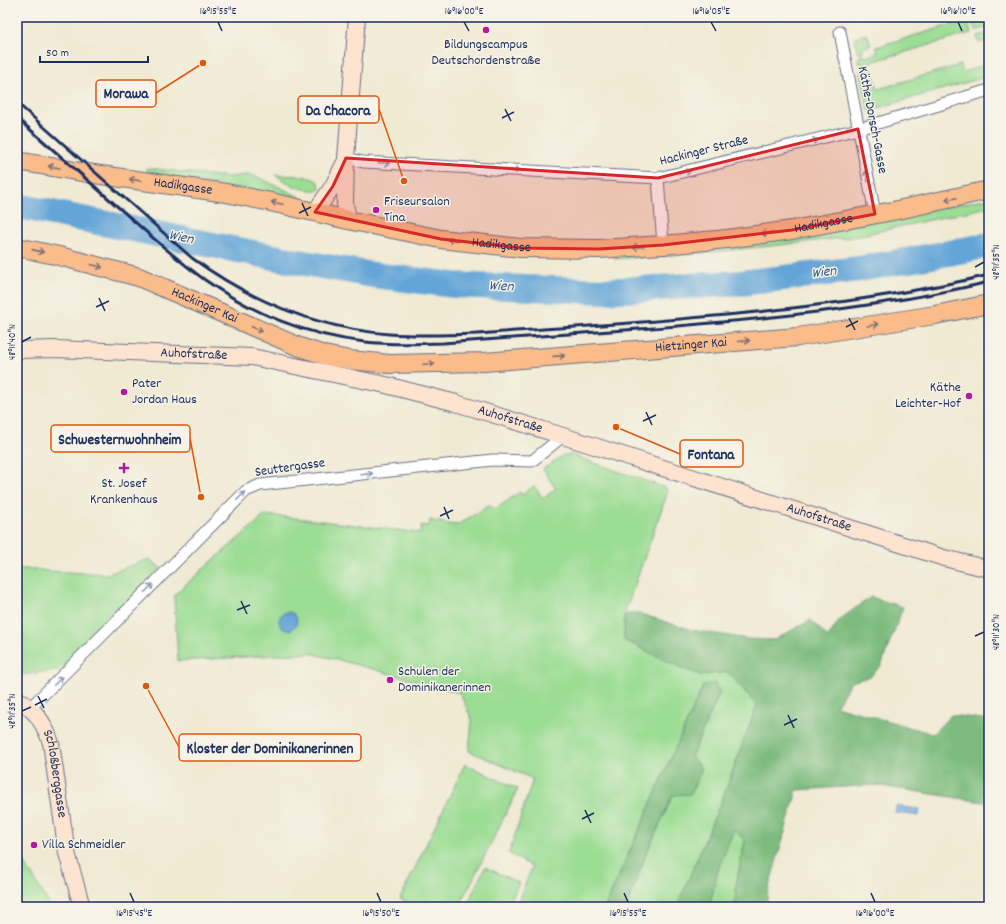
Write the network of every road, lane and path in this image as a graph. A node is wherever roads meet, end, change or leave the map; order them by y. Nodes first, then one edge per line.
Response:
1 (357, 17) edge
2 (840, 32) dead end
3 (989, 90) edge
4 (858, 129) junction
5 (346, 158) junction
6 (17, 161) edge
7 (658, 178) junction
8 (989, 190) edge
9 (315, 212) junction
10 (875, 214) junction
11 (348, 220) junction
12 (663, 245) junction
13 (17, 247) edge
14 (989, 304) edge
15 (17, 350) edge
16 (390, 364) joint
17 (564, 436) junction
18 (989, 569) edge
19 (17, 699) edge
20 (30, 708) junction
21 (82, 907) edge

1 - 5 street
2 - 4 street, Käthe-Dorsch-Gasse
3 - 4 street, Hackinger Straße
7 -> 4 street, Hackinger Straße
10 -> 4 street, Käthe-Dorsch-Gasse
5 -> 7 street, Hackinger Straße
5 - 9 street
5 - 11 street
9 -> 6 main road, Hadikgasse
7 - 12 street
8 -> 10 main road, Hadikgasse
9 - 11 main road, Hadikgasse
10 -> 12 main road, Hadikgasse
12 -> 11 main road, Hadikgasse
13 -> 16 main road, Hackinger Kai
16 -> 14 main road, Hietzinger Kai
15 - 17 street, Auhofstraße
17 - 18 street, Auhofstraße
20 -> 17 street, Seuttergasse
19 - 20 street, Schloßberggasse
20 - 21 street, Schloßberggasse

